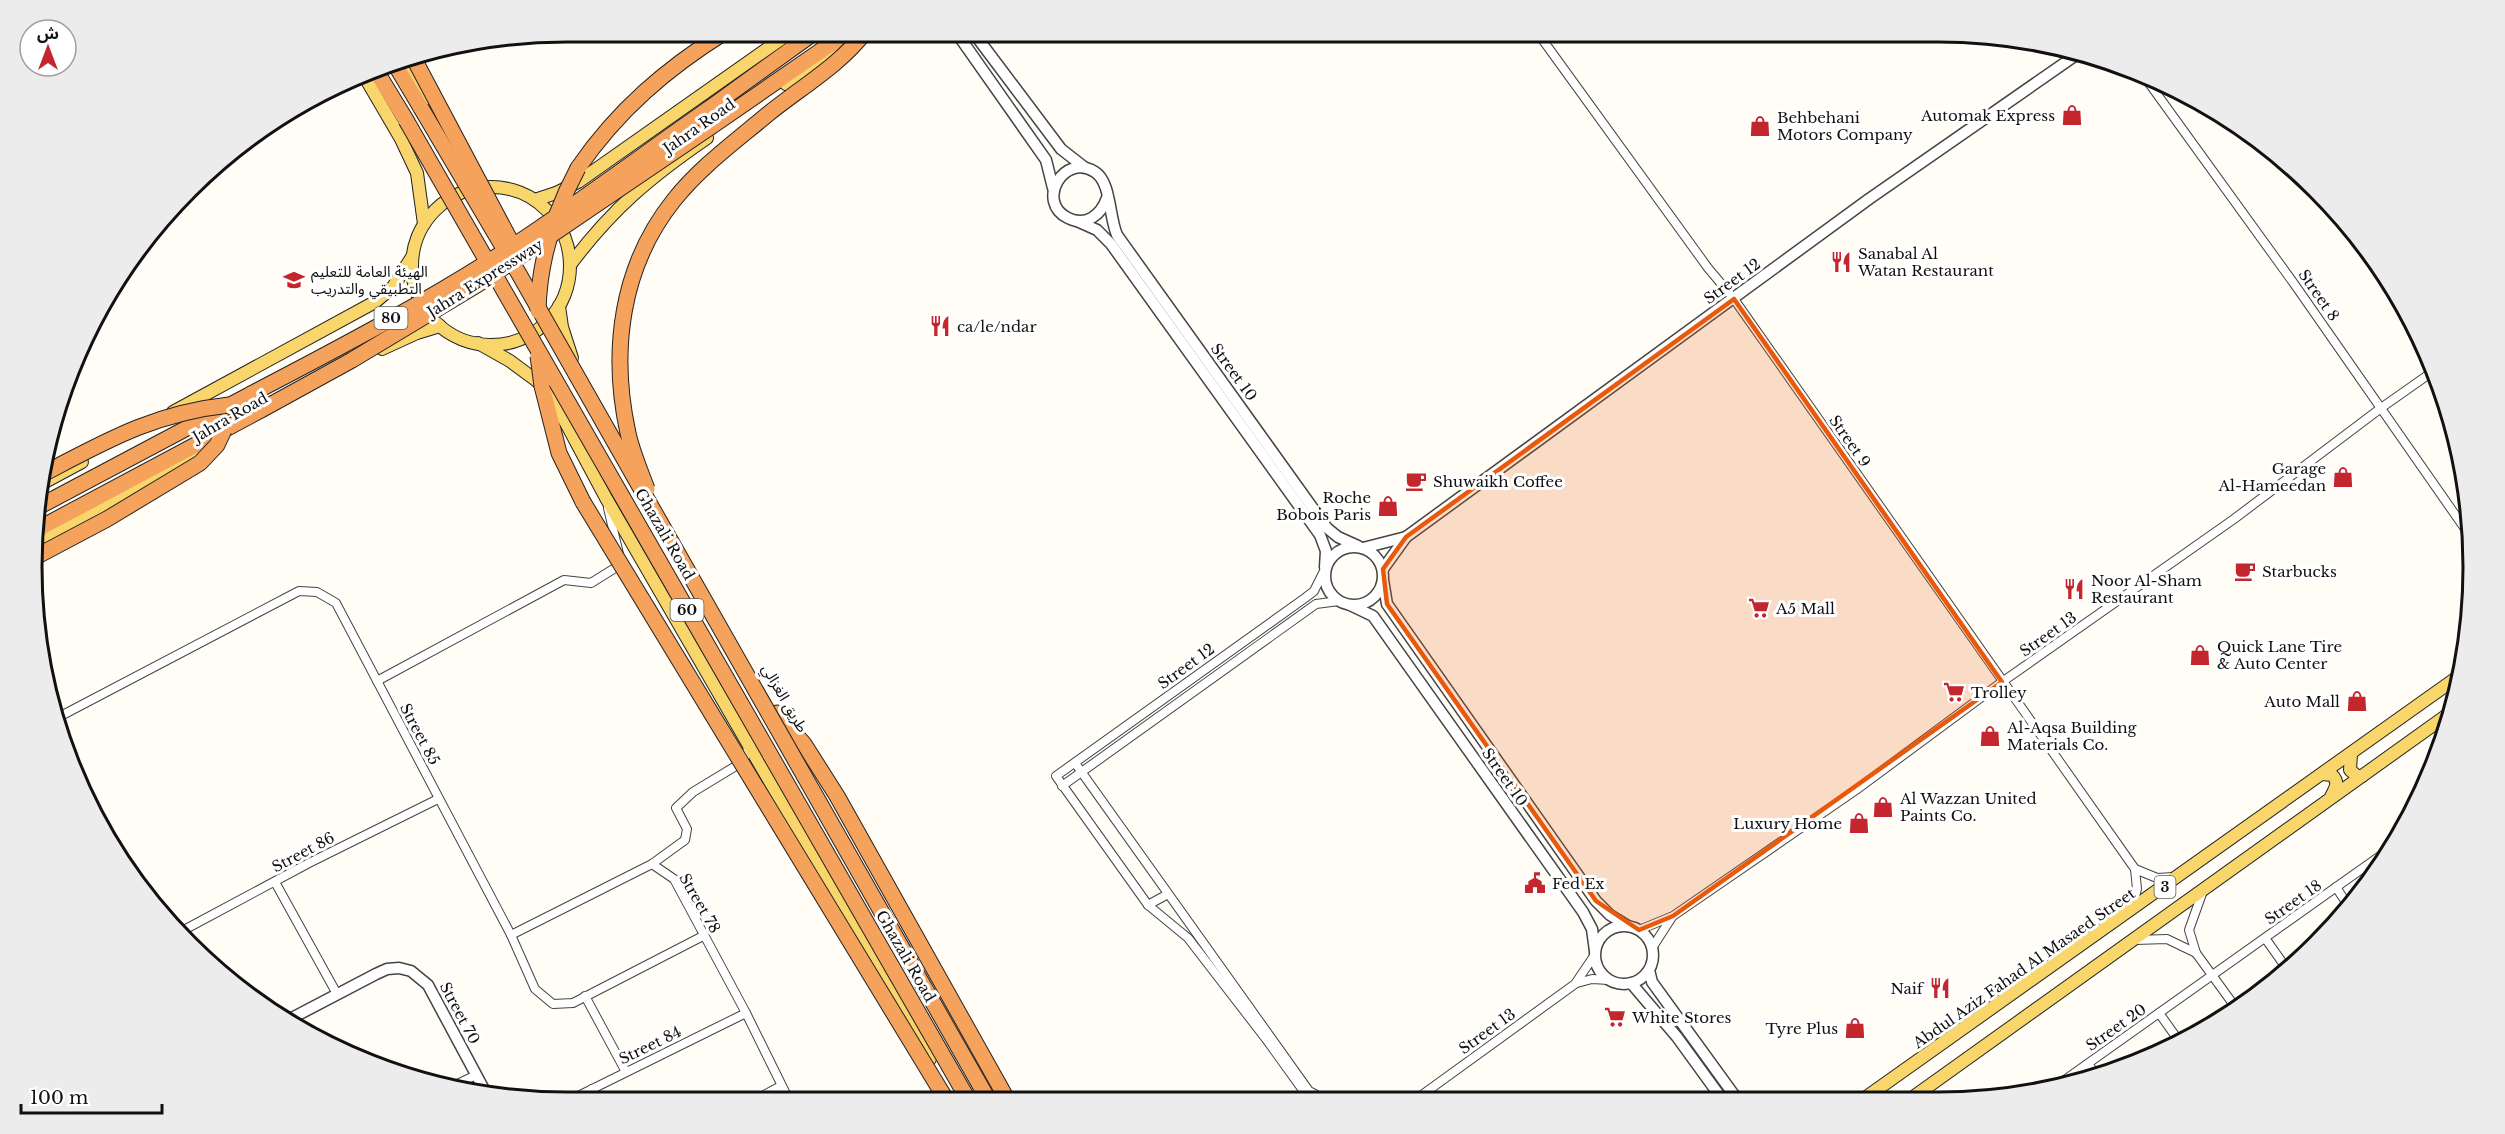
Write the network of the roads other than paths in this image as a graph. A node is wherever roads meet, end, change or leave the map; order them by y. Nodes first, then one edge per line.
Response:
1 (708, 42) edge
2 (777, 42) edge
3 (801, 42) edge
4 (834, 42) edge
5 (848, 42) edge
6 (855, 42) edge
7 (963, 42) edge
8 (981, 42) edge
9 (1544, 42) edge
10 (2070, 59) edge
11 (417, 64) edge
12 (409, 67) edge
13 (398, 70) edge
14 (380, 77) edge
15 (367, 81) edge
16 (2152, 88) edge
17 (1084, 167) junction
18 (496, 187) junction
19 (1053, 190) junction
20 (1107, 198) junction
21 (535, 200) junction
22 (1076, 221) junction
23 (424, 224) junction
24 (413, 256) junction
25 (570, 265) junction
26 (1734, 299) junction
27 (534, 302) junction
28 (559, 306) junction
29 (440, 326) junction
30 (478, 343) junction
31 (2427, 376) edge
32 (229, 405) junction
33 (2381, 408) junction
34 (1245, 421) junction
35 (224, 430) junction
36 (51, 470) edge
37 (49, 479) edge
38 (606, 498) junction
39 (46, 503) edge
40 (657, 520) junction
41 (2461, 523) edge
42 (44, 526) edge
43 (1406, 537) junction
44 (43, 541) edge
45 (1361, 547) junction
46 (42, 553) edge
47 (1325, 569) junction
48 (1383, 574) junction
49 (1345, 603) junction
50 (377, 681) junction
51 (2002, 682) junction
52 (2450, 683) edge
53 (777, 713) junction
54 (63, 715) edge
55 (2440, 720) edge
56 (748, 746) junction
57 (2351, 754) junction
58 (1075, 763) junction
59 (1081, 771) junction
60 (2322, 774) junction
61 (2362, 776) junction
62 (1062, 786) junction
63 (2331, 797) junction
64 (438, 799) junction
65 (2374, 860) edge
66 (652, 864) junction
67 (2135, 869) junction
68 (2178, 877) junction
69 (275, 882) junction
70 (2205, 887) junction
71 (2336, 887) junction
72 (1168, 894) junction
73 (2344, 900) edge
74 (1148, 904) junction
75 (2132, 911) junction
76 (1673, 916) junction
77 (187, 928) edge
78 (1633, 928) junction
79 (510, 934) junction
80 (703, 936) junction
81 (2265, 938) junction
82 (2131, 941) junction
83 (1652, 948) junction
84 (2196, 953) junction
85 (1594, 954) junction
86 (2283, 963) edge
87 (1649, 970) junction
88 (2212, 975) junction
89 (1609, 980) junction
90 (1631, 983) junction
91 (1575, 984) junction
92 (337, 994) junction
93 (585, 996) junction
94 (2232, 1003) edge
95 (746, 1012) junction
96 (2159, 1013) junction
97 (295, 1016) edge
98 (2175, 1035) edge
99 (2088, 1064) junction
100 (2092, 1069) edge
101 (626, 1072) junction
102 (2073, 1074) edge
103 (476, 1075) junction
104 (463, 1081) edge
105 (482, 1085) edge
106 (782, 1086) junction
107 (592, 1089) junction
108 (586, 1092) edge
109 (593, 1092) edge
110 (770, 1092) edge
111 (785, 1092) edge
112 (941, 1092) edge
113 (949, 1092) edge
114 (964, 1092) edge
115 (984, 1092) edge
116 (992, 1092) edge
117 (1003, 1092) edge
118 (1304, 1092) edge
119 (1312, 1092) edge
120 (1426, 1092) edge
121 (1717, 1092) edge
122 (1732, 1092) edge
123 (1874, 1092) edge
124 (1920, 1092) edge

1 - 112 highway, bridge
2 - 21 main road, Jahra Road
3 - 32 highway, Jahra Expressway / 80, bridge
4 - 35 highway, Jahra Expressway / 80, bridge
5 - 25 main road, Jahra Road
6 - 40 highway, bridge
7 - 19 street
8 - 17 street
9 - 26 street, Street 9
10 - 26 street, Street 12
11 - 27 highway, bridge
12 - 18 main road
13 - 27 highway, Ghazali Road / 60, bridge
14 - 114 highway, Ghazali Road / 60, bridge
15 - 23 main road
16 - 33 street, Street 8
17 - 19 street
17 - 20 street
18 - 21 main road
18 - 23 main road
19 - 22 street
20 - 22 street
20 - 34 street, Street 10
21 - 25 main road
22 - 34 street, Street 10
23 - 24 main road
24 - 29 main road
24 - 37 main road, Jahra Road
25 - 28 main road
26 - 43 street, Street 12
26 - 51 street, Street 9
27 - 40 highway, Ghazali Road / 60, bridge
28 - 30 main road
28 - 53 main road, طريق الغزالي
29 - 30 main road
29 - 44 main road, Jahra Road
30 - 38 main road
31 - 33 street, Street 13
32 - 36 highway, bridge
32 - 39 highway, Jahra Expressway / 80
33 - 41 street, Street 8
33 - 51 street, Street 13
34 - 45 street, Street 10
34 - 47 street, Street 10
35 - 42 highway, Jahra Expressway / 80
35 - 46 highway, bridge
38 - 50 street
38 - 56 main road
40 - 115 highway, Ghazali Road / 60, bridge
43 - 45 street, Street 12
43 - 48 street, Street 12
45 - 47 street
45 - 48 street
47 - 49 street
47 - 58 street, Street 12
48 - 49 street
48 - 78 street, Street 10
49 - 59 street, Street 12
49 - 85 street, Street 10
50 - 54 street, Street 85
50 - 64 street, Street 85
51 - 67 street, Street 9
51 - 76 street, Street 13
52 - 57 main road, Abdul Aziz Fahad Al Masaed Street / 3
53 - 116 main road, طريق الغزالي
53 - 117 highway
55 - 61 main road, 3
56 - 66 street
56 - 113 main road
57 - 60 main road, Abdul Aziz Fahad Al Masaed Street / 3
57 - 61 main road
58 - 59 street
58 - 62 street, Street 12
59 - 62 street, Street 12
59 - 72 street
60 - 63 main road
60 - 68 main road, Abdul Aziz Fahad Al Masaed Street / 3
61 - 63 main road, 3
62 - 74 street
63 - 70 main road, 3
64 - 69 street, Street 86
64 - 79 street, Street 85
65 - 71 street, Street 18
66 - 79 street
66 - 80 street, Street 78
67 - 68 street
67 - 75 street
68 - 75 main road, Abdul Aziz Fahad Al Masaed Street / 3
69 - 77 street, Street 86
69 - 92 street
70 - 82 main road, 3
70 - 84 street
71 - 73 street, Street 18
71 - 81 street, Street 18
72 - 74 street
72 - 119 street
74 - 118 street
75 - 123 main road, Abdul Aziz Fahad Al Masaed Street / 3
76 - 78 street, Street 13
76 - 83 street, Street 13
78 - 83 street
78 - 85 street
79 - 93 street, Street 85
80 - 93 street, Street 85
80 - 95 street, Street 78
81 - 86 street, Street 18
81 - 88 street, Street 18
82 - 84 street
82 - 124 main road, 3
83 - 87 street
84 - 88 street
85 - 89 street
85 - 91 street, Street 13
87 - 90 street
87 - 122 street
88 - 94 street
88 - 96 street, Street 20
89 - 90 street
89 - 91 street, Street 13
90 - 121 street
91 - 120 street, Street 13
92 - 97 street, Street 70
92 - 103 street, Street 70
93 - 101 street
95 - 101 street, Street 84
95 - 106 street, Street 78
96 - 98 street, Street 20
96 - 99 street, Street 20
99 - 100 street, Street 20
99 - 102 street, Street 20
101 - 107 street, Street 84
103 - 104 street
103 - 105 street, Street 70
106 - 110 street
106 - 111 street, Street 78
107 - 108 street, Street 84
107 - 109 street

